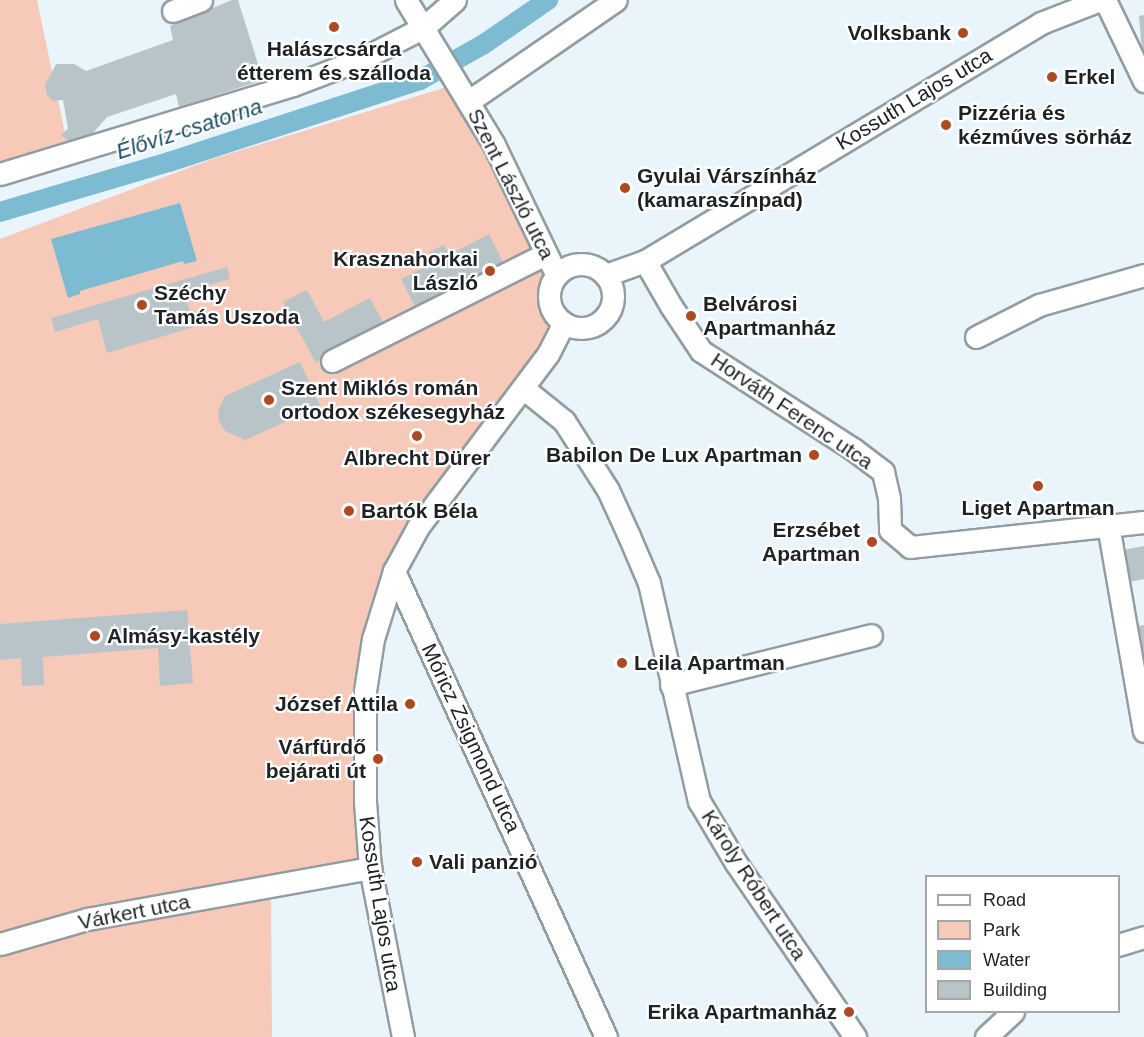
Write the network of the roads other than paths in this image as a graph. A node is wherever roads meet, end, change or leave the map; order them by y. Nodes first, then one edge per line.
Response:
1 (201, 0) edge
2 (406, 0) edge
3 (455, 0) edge
4 (616, 0) edge
5 (1100, 0) edge
6 (1105, 0) edge
7 (173, 11) dead end
8 (428, 32) junction
9 (1144, 81) edge
10 (466, 98) junction
11 (0, 174) edge
12 (546, 254) junction
13 (645, 261) junction
14 (556, 274) junction
15 (606, 275) junction
16 (1144, 275) edge
17 (564, 323) junction
18 (976, 337) dead end
19 (332, 361) dead end
20 (523, 388) junction
21 (1144, 522) edge
22 (1108, 525) junction
23 (394, 571) junction
24 (871, 635) dead end
25 (671, 685) junction
26 (1144, 731) edge
27 (370, 868) junction
28 (1144, 937) edge
29 (0, 944) edge
30 (1120, 945) edge
31 (1011, 1013) edge
32 (403, 1037) edge
33 (606, 1037) edge
34 (855, 1037) edge
35 (987, 1037) edge

1 - 7 street
2 - 8 street
3 - 8 street
4 - 10 street
5 - 13 street, Kossuth Lajos utca
6 - 9 street
8 - 10 street, Szent László utca
8 - 11 street
10 - 12 street, Szent László utca
12 - 14 street, Szent László utca
12 - 19 street
13 - 15 street, Kossuth Lajos utca
13 - 22 street, Horváth Ferenc utca
14 - 15 street
14 - 17 street
15 - 17 street
16 - 18 street
17 - 20 street, Kossuth Lajos utca
20 - 23 street, Kossuth Lajos utca
20 - 25 street, Károly Róbert utca
21 - 22 street, Horváth Ferenc utca
22 - 26 street
23 - 27 street, Kossuth Lajos utca
23 - 33 street, Móricz Zsigmond utca
24 - 25 street
25 - 34 street, Károly Róbert utca
27 - 29 street, Várkert utca
27 - 32 street, Kossuth Lajos utca
28 - 30 street
31 - 35 street

